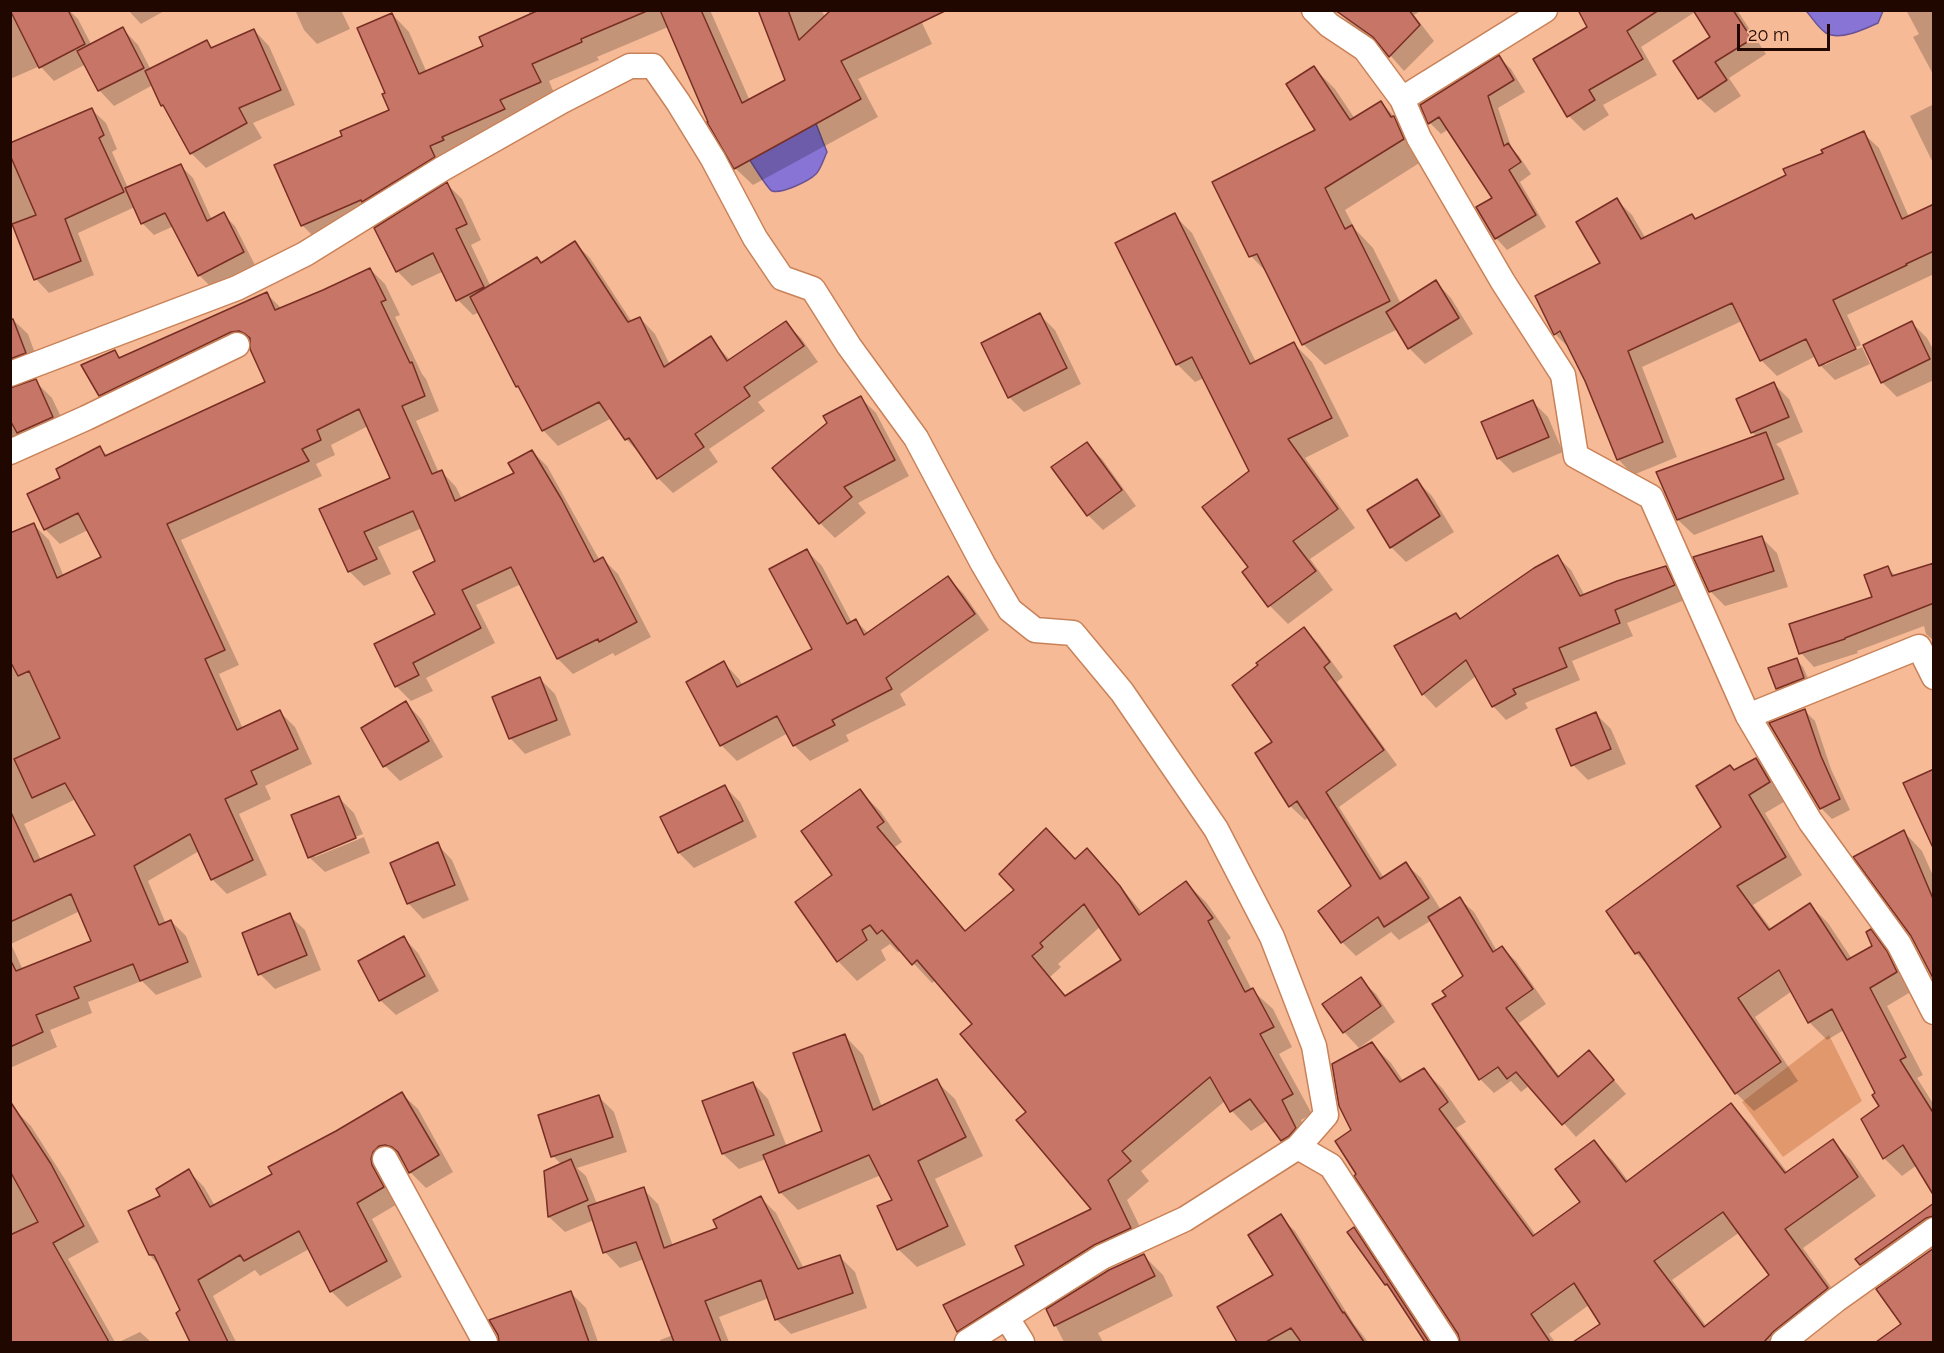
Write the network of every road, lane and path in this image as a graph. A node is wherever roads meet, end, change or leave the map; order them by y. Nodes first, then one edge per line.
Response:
1 (1314, 10) edge
2 (1545, 10) edge
3 (1402, 99) junction
4 (237, 345) dead end
5 (10, 374) edge
6 (14, 448) edge
7 (1934, 677) edge
8 (1748, 716) junction
9 (1934, 1012) edge
10 (1298, 1147) junction
11 (385, 1160) dead end
12 (1934, 1230) edge
13 (1007, 1318) junction
14 (485, 1342) edge
15 (967, 1342) edge
16 (1022, 1342) edge
17 (1446, 1342) edge
18 (1783, 1342) edge

1 - 3 street
2 - 3 street
3 - 8 street
4 - 6 street
5 - 10 street
7 - 8 street
8 - 9 street
10 - 13 street
10 - 17 street
11 - 14 street
12 - 18 street
13 - 15 street
13 - 16 street

